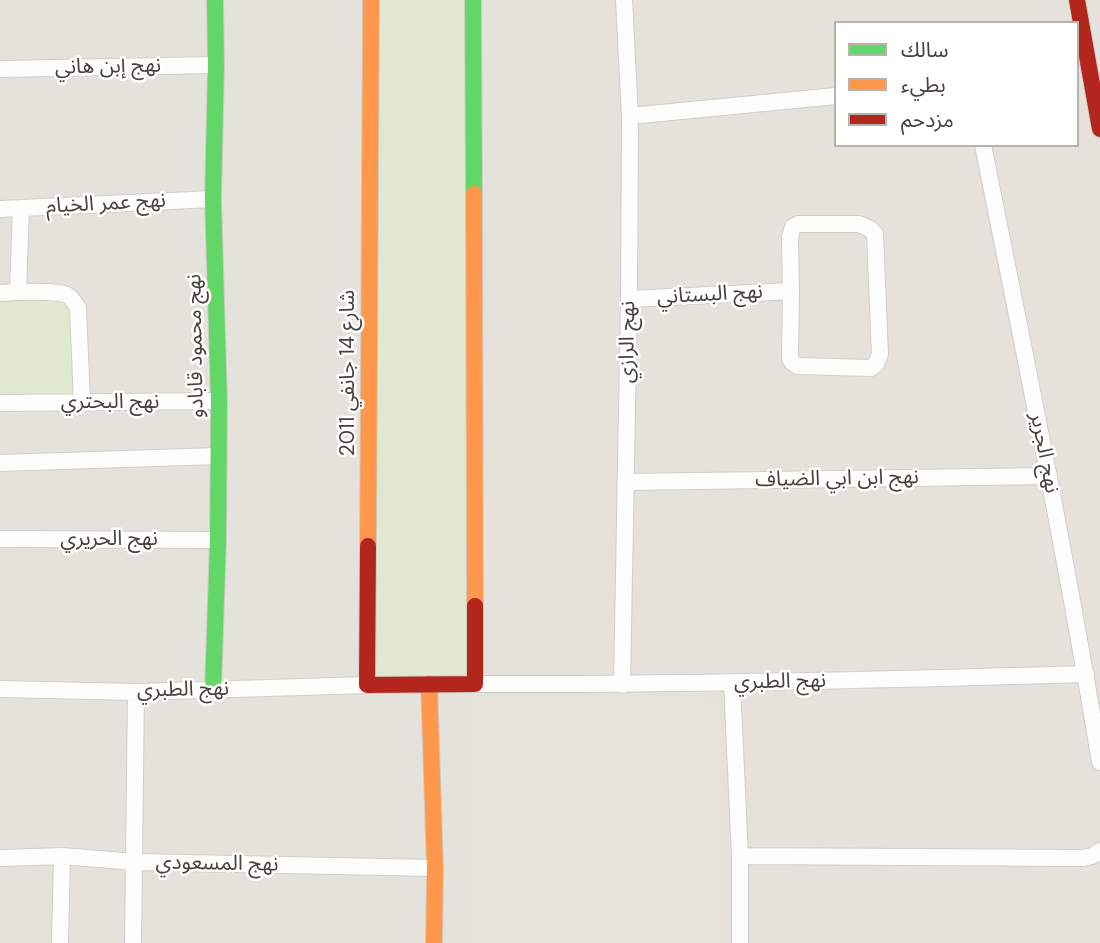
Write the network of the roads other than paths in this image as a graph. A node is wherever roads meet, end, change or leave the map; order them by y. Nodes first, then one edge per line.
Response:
1 (215, 0) edge
2 (371, 0) edge
3 (473, 0) edge
4 (624, 0) edge
5 (1077, 0) edge
6 (216, 65) junction
7 (0, 69) edge
8 (834, 96) edge
9 (630, 116) junction
10 (1100, 129) edge
11 (983, 147) edge
12 (213, 200) junction
13 (21, 208) junction
14 (0, 209) edge
15 (18, 291) junction
16 (791, 291) junction
17 (0, 293) edge
18 (629, 299) junction
19 (219, 401) junction
20 (82, 402) junction
21 (0, 403) edge
22 (218, 456) junction
23 (0, 463) edge
24 (1049, 476) junction
25 (625, 482) junction
26 (0, 539) edge
27 (218, 540) junction
28 (1086, 674) junction
29 (732, 683) junction
30 (429, 684) junction
31 (475, 684) junction
32 (367, 685) junction
33 (622, 685) junction
34 (0, 689) edge
35 (213, 690) junction
36 (136, 692) junction
37 (1100, 762) edge
38 (1100, 851) edge
39 (62, 856) junction
40 (740, 856) junction
41 (0, 858) edge
42 (135, 862) junction
43 (435, 868) junction
44 (60, 943) edge
45 (134, 943) edge
46 (434, 943) edge
47 (740, 943) edge

1 - 6 street, نهج محمود قابادو
2 - 32 street, شارع 14 جانفي 2011
3 - 31 street
4 - 9 street, نهج الرازي
5 - 10 street
6 - 7 street, نهج إبن هاني
6 - 12 street, نهج محمود قابادو
8 - 9 street
9 - 18 street, نهج الرازي
11 - 24 street, نهج الجرير
12 - 13 street, نهج عمر الخيام
12 - 19 street, نهج محمود قابادو
13 - 14 street, نهج عمر الخيام
13 - 15 street
15 - 17 street
15 - 20 street
16 - 16 street, نهج البستاني
16 - 18 street, نهج البستاني
18 - 25 street, نهج الرازي
19 - 20 street, نهج البحتري
19 - 22 street, نهج محمود قابادو
20 - 21 street, نهج البحتري
22 - 23 street
22 - 27 street, نهج محمود قابادو
24 - 25 street, نهج ابن ابي الضياف
24 - 28 street, نهج الجرير
25 - 33 street, نهج الرازي
26 - 27 street, نهج الحريري
27 - 35 street, نهج محمود قابادو
28 - 29 street, نهج الطبري
28 - 37 street, نهج الجرير
29 - 33 street, نهج الطبري
29 - 40 street
30 - 31 street
30 - 32 street
30 - 43 street
31 - 33 street, نهج الطبري
32 - 35 street, نهج الطبري
34 - 36 street, نهج الطبري
35 - 36 street, نهج الطبري
36 - 42 street
38 - 40 street
39 - 41 street, نهج المسعودي
39 - 42 street, نهج المسعودي
39 - 44 street
40 - 47 street
42 - 43 street, نهج المسعودي
42 - 45 street
43 - 46 street

